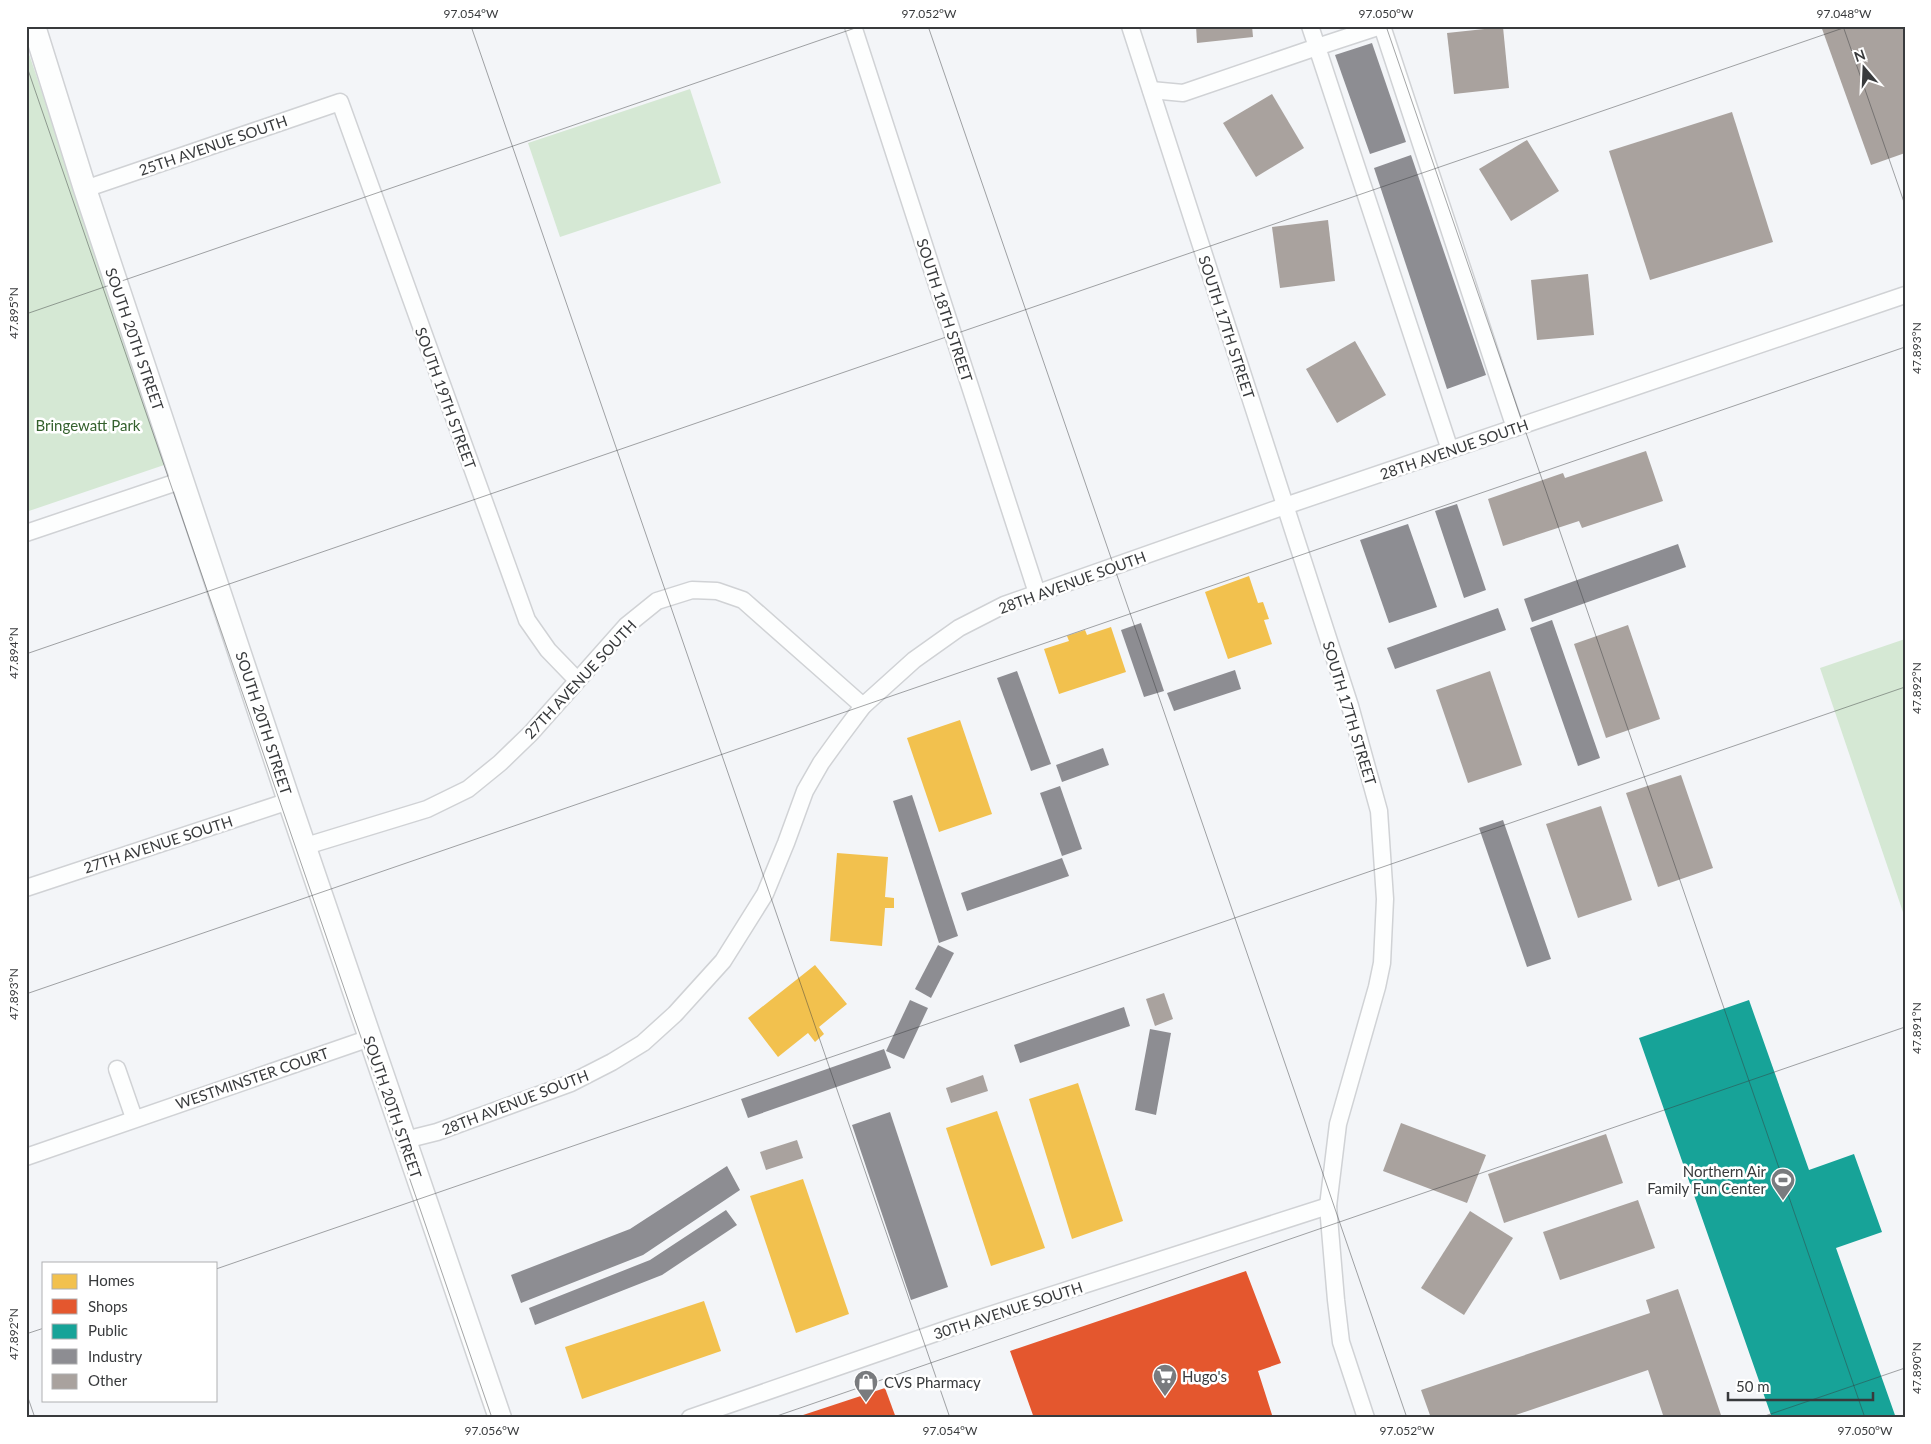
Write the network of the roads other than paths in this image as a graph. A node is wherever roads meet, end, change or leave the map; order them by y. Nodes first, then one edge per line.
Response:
1 (34, 26) edge
2 (853, 26) edge
3 (1130, 26) edge
4 (1310, 26) edge
5 (1382, 26) edge
6 (1317, 47) junction
7 (1151, 90) junction
8 (340, 102) joint
9 (85, 189) junction
10 (1905, 295) edge
11 (1515, 428) junction
12 (1450, 450) junction
13 (184, 480) junction
14 (1286, 506) junction
15 (26, 533) edge
16 (1037, 593) junction
17 (577, 680) junction
18 (863, 706) junction
19 (289, 801) junction
20 (306, 846) junction
21 (26, 888) edge
22 (370, 1038) junction
23 (117, 1069) dead end
24 (134, 1118) junction
25 (405, 1140) junction
26 (26, 1157) edge
27 (1328, 1206) junction
28 (500, 1418) edge
29 (690, 1418) edge
30 (1366, 1418) edge

1 - 9 street, SOUTH 20TH STREET
2 - 16 street, SOUTH 18TH STREET
3 - 7 street, SOUTH 17TH STREET
4 - 6 street
5 - 6 street
5 - 11 street
6 - 7 street
6 - 12 street
7 - 14 street, SOUTH 17TH STREET
8 - 9 street, 25TH AVENUE SOUTH
8 - 17 street, SOUTH 19TH STREET
9 - 13 street, SOUTH 20TH STREET
10 - 11 street, 28TH AVENUE SOUTH
11 - 12 street, 28TH AVENUE SOUTH
12 - 14 street, 28TH AVENUE SOUTH
13 - 15 street
13 - 19 street, SOUTH 20TH STREET
14 - 16 street, 28TH AVENUE SOUTH
14 - 27 street, SOUTH 17TH STREET
16 - 18 street, 28TH AVENUE SOUTH
17 - 18 street, 27TH AVENUE SOUTH
17 - 20 street, 27TH AVENUE SOUTH
18 - 25 street, 28TH AVENUE SOUTH
19 - 20 street, SOUTH 20TH STREET
19 - 21 street, 27TH AVENUE SOUTH
20 - 22 street, SOUTH 20TH STREET
22 - 24 street, WESTMINSTER COURT
22 - 25 street, SOUTH 20TH STREET
23 - 24 street
24 - 26 street, WESTMINSTER COURT
25 - 28 street, SOUTH 20TH STREET
27 - 29 street, 30TH AVENUE SOUTH
27 - 30 street, SOUTH 17TH STREET

